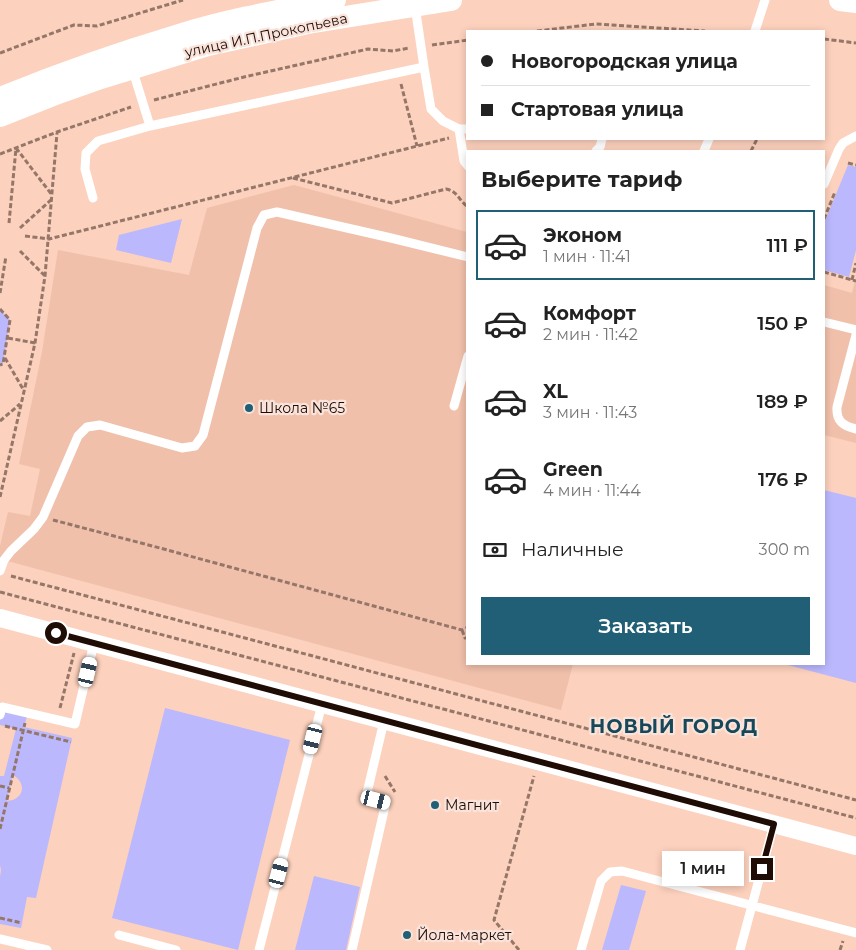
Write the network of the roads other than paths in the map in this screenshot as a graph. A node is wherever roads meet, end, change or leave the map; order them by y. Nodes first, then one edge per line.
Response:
1 (335, 0) edge
2 (451, 0) edge
3 (765, 0) edge
4 (840, 0) edge
5 (856, 2) edge
6 (415, 3) edge
7 (755, 30) edge
8 (129, 60) junction
9 (424, 67) junction
10 (99, 70) junction
11 (0, 98) edge
12 (0, 116) edge
13 (150, 126) junction
14 (462, 131) edge
15 (856, 136) edge
16 (466, 164) edge
17 (825, 181) edge
18 (93, 198) dead end
19 (466, 257) edge
20 (825, 322) edge
21 (856, 330) edge
22 (856, 336) edge
23 (466, 363) edge
24 (454, 406) dead end
25 (856, 429) edge
26 (0, 571) edge
27 (0, 618) edge
28 (94, 643) junction
29 (322, 704) junction
30 (0, 715) edge
31 (384, 721) junction
32 (774, 824) junction
33 (856, 846) edge
34 (752, 905) junction
35 (856, 933) edge
36 (119, 935) dead end
37 (0, 939) edge
38 (47, 950) edge
39 (176, 950) edge
40 (259, 950) edge
41 (352, 950) edge
42 (581, 950) edge
43 (740, 950) edge

1 - 8 street, улица И.П.Прокопьева
2 - 6 street, улица И.П.Прокопьева
3 - 7 lane
4 - 5 street
6 - 8 street, улица И.П.Прокопьева
6 - 9 lane
8 - 10 street, улица И.П.Прокопьева
8 - 13 lane
9 - 13 lane
9 - 14 lane
10 - 11 street, улица И.П.Прокопьева
10 - 12 street, улица И.П.Прокопьева
13 - 18 lane
14 - 16 lane
15 - 17 lane
19 - 26 lane
20 - 21 lane
22 - 25 lane
23 - 24 lane
27 - 28 street
28 - 29 street
28 - 30 lane
29 - 31 street
29 - 40 lane
31 - 32 street
31 - 41 lane
32 - 33 street
32 - 34 lane
34 - 35 lane
34 - 42 lane
34 - 43 lane
36 - 39 lane
37 - 38 lane

